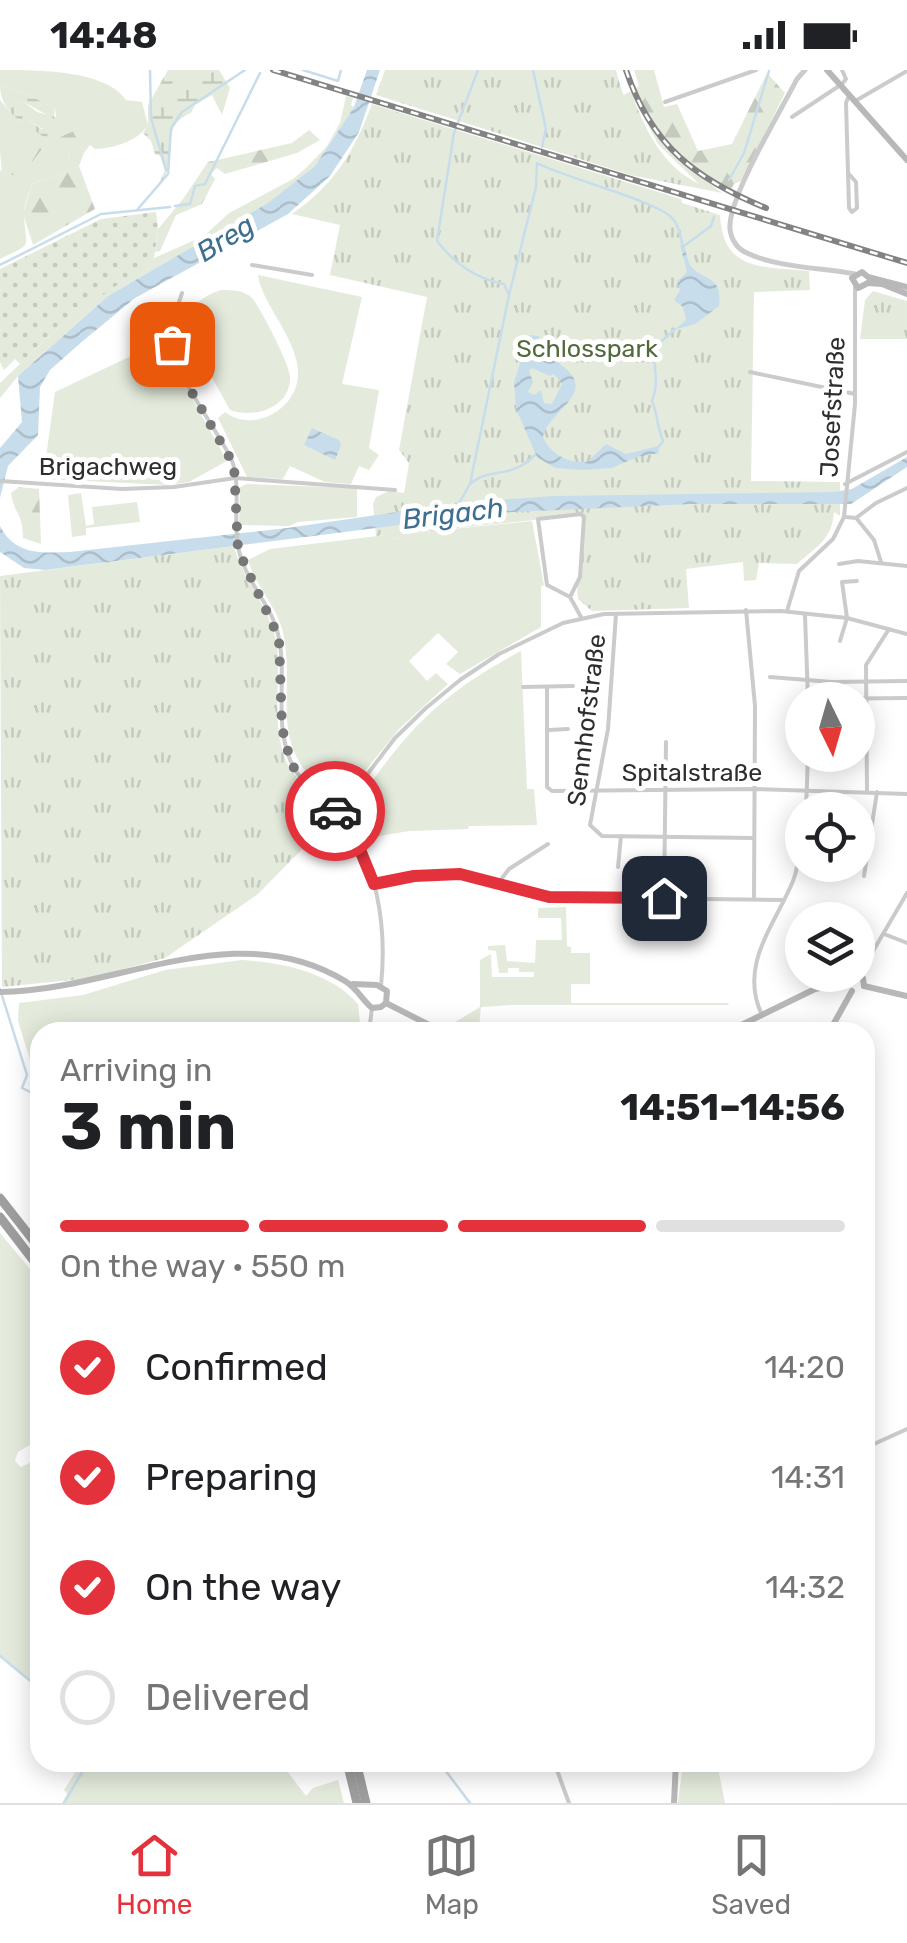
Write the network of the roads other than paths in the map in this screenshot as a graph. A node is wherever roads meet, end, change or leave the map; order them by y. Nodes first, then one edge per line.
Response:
1 (756, 70) edge
2 (805, 70) edge
3 (842, 70) edge
4 (907, 70) edge
5 (834, 75) edge
6 (854, 97) junction
7 (665, 102) dead end
8 (792, 117) dead end
9 (907, 146) edge
10 (899, 152) junction
11 (907, 160) edge
12 (848, 172) junction
13 (252, 264) dead end
14 (312, 275) dead end
15 (860, 282) junction
16 (907, 290) edge
17 (182, 294) dead end
18 (750, 372) dead end
19 (855, 394) junction
20 (907, 452) edge
21 (236, 478) junction
22 (0, 481) edge
23 (845, 486) junction
24 (907, 488) edge
25 (395, 490) dead end
26 (844, 517) junction
27 (856, 518) junction
28 (880, 562) junction
29 (840, 564) dead end
30 (907, 566) edge
31 (857, 581) dead end
32 (570, 597) junction
33 (746, 610) junction
34 (786, 611) junction
35 (616, 614) junction
36 (805, 616) junction
37 (581, 617) junction
38 (847, 618) junction
39 (890, 629) junction
40 (907, 634) edge
41 (840, 640) dead end
42 (770, 676) dead end
43 (808, 678) junction
44 (866, 680) junction
45 (907, 681) edge
46 (808, 682) edge
47 (546, 686) junction
48 (573, 686) dead end
49 (522, 688) dead end
50 (875, 697) edge
51 (907, 698) edge
52 (568, 729) dead end
53 (549, 730) junction
54 (666, 742) dead end
55 (808, 772) edge
56 (867, 772) edge
57 (598, 789) junction
58 (666, 789) junction
59 (756, 789) junction
60 (808, 790) junction
61 (867, 792) joint
62 (877, 792) joint
63 (907, 794) edge
64 (875, 805) edge
65 (337, 814) junction
66 (621, 836) junction
67 (665, 836) junction
68 (754, 838) junction
69 (548, 844) dead end
70 (618, 866) dead end
71 (499, 882) junction
72 (793, 882) edge
73 (374, 884) junction
74 (907, 893) edge
75 (664, 898) junction
76 (754, 898) junction
77 (784, 900) junction
78 (884, 934) junction
79 (907, 943) edge
80 (875, 947) edge
81 (347, 982) junction
82 (381, 986) junction
83 (370, 987) junction
84 (875, 989) edge
85 (0, 992) edge
86 (807, 992) edge
87 (851, 992) edge
88 (907, 996) edge
89 (365, 1000) junction
90 (386, 1002) junction
91 (372, 1008) junction
92 (762, 1015) junction
93 (370, 1022) edge
94 (424, 1022) edge
95 (748, 1022) edge
96 (835, 1022) edge
97 (0, 1198) edge
98 (0, 1217) edge
99 (30, 1236) edge
100 (30, 1255) edge
101 (907, 1429) edge
102 (875, 1443) edge
103 (348, 1772) edge
104 (358, 1772) edge
105 (557, 1772) edge
106 (676, 1772) edge
107 (356, 1803) edge
108 (366, 1803) edge
109 (568, 1803) edge
110 (674, 1803) edge

1 - 7 street
2 - 15 street
3 - 5 street
4 - 6 street
5 - 6 main road
5 - 8 street
6 - 10 main road
6 - 12 street
9 - 10 street
10 - 11 main road
12 - 12 street
13 - 14 street
15 - 16 main road
15 - 19 street, Josefstraße
17 - 21 street
18 - 19 street
19 - 23 street, Josefstraße
20 - 23 street
21 - 22 street, Brigachweg
21 - 25 street, Brigachweg
21 - 65 street
23 - 26 street, Josefstraße
24 - 27 street
26 - 27 street
26 - 34 street
27 - 28 street
28 - 29 street
28 - 30 street
31 - 38 street
32 - 32 street
32 - 37 street
33 - 34 street
33 - 35 street
33 - 59 street
34 - 36 street
35 - 37 street
35 - 57 street, Sennhofstraße
36 - 38 street
36 - 43 street
37 - 65 street
38 - 39 street
38 - 41 street
39 - 40 street
39 - 44 street
42 - 43 street
43 - 44 street
43 - 46 street
44 - 45 street
47 - 48 street
47 - 49 street
47 - 53 street
50 - 51 street
52 - 53 street
53 - 57 street, Spitalstraße
54 - 58 street
55 - 60 street
56 - 61 street
57 - 58 street, Spitalstraße
57 - 66 street, Sennhofstraße
58 - 59 street, Spitalstraße
58 - 67 street
59 - 60 street, Spitalstraße
59 - 68 street
60 - 61 street, Spitalstraße
62 - 63 street, Spitalstraße
62 - 64 street
65 - 73 street
66 - 67 street
66 - 70 street
67 - 68 street
67 - 75 street
68 - 76 street
69 - 71 street
71 - 73 street
71 - 75 street
72 - 77 street
73 - 82 street
74 - 78 street
75 - 76 street
76 - 77 street
77 - 92 street
78 - 79 street
78 - 80 street
81 - 83 main road
81 - 85 main road
81 - 89 main road
82 - 83 main road
82 - 90 main road
83 - 89 main road
84 - 88 main road
86 - 92 main road
87 - 96 main road
89 - 91 main road
90 - 91 main road
90 - 94 main road
91 - 93 street
92 - 95 main road
97 - 99 highway
98 - 100 highway
101 - 102 street
103 - 107 highway
104 - 108 highway
105 - 109 street
106 - 110 main road

